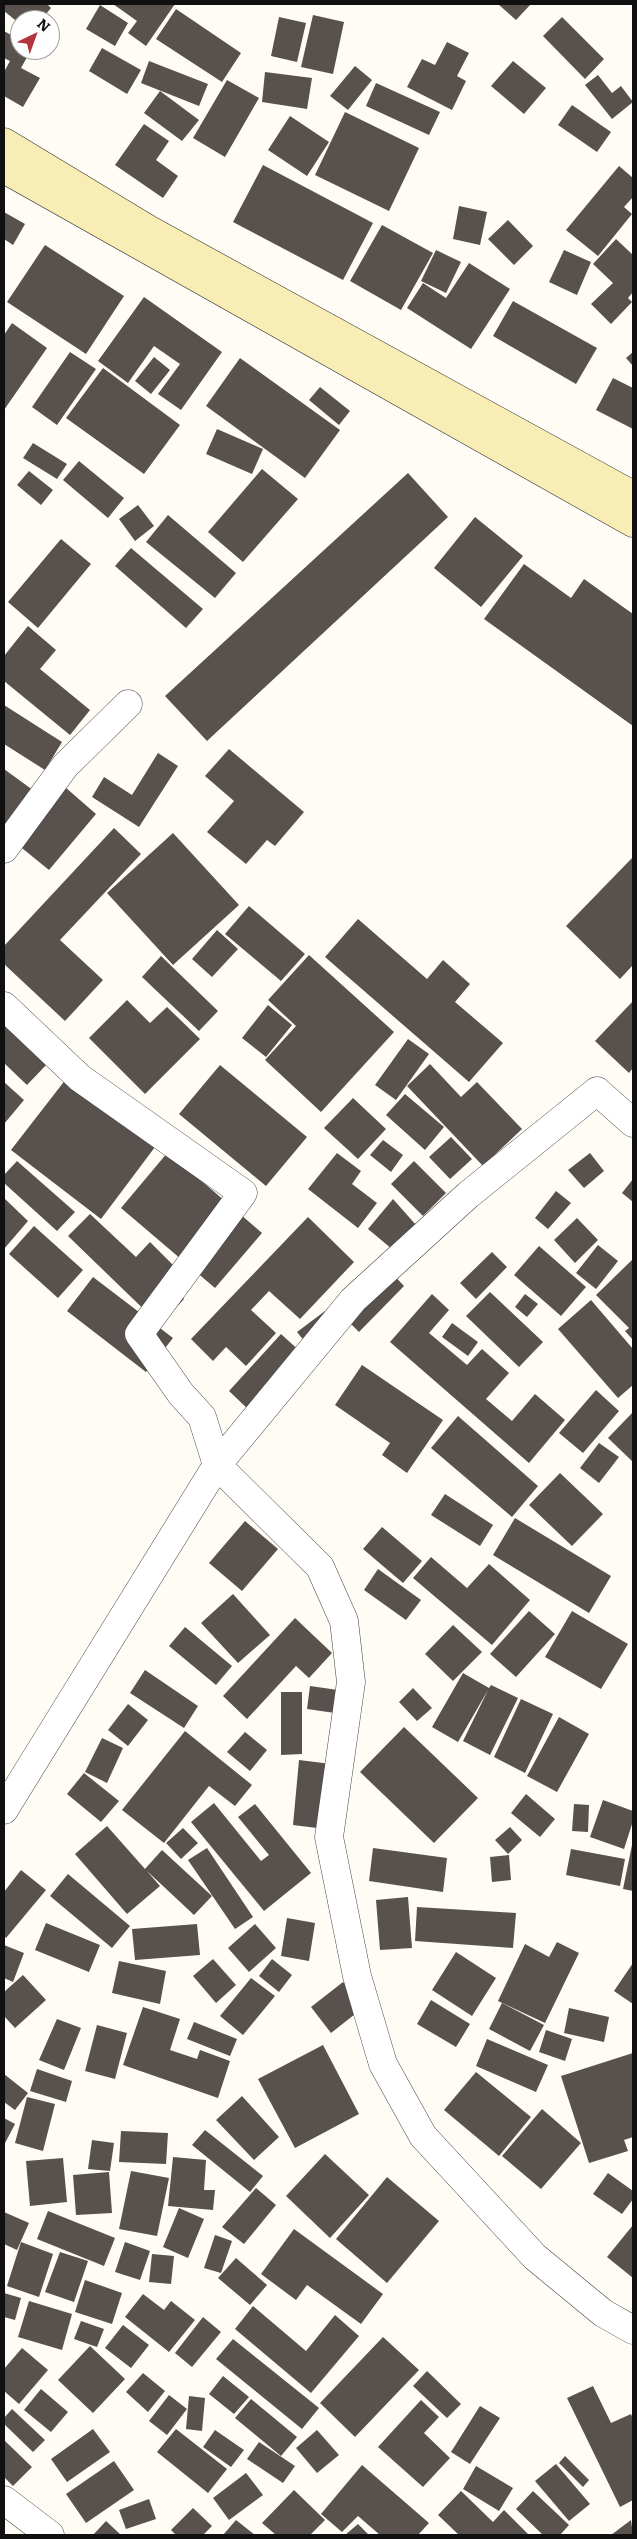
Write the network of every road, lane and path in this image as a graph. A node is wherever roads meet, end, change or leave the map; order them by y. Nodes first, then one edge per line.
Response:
1 (4, 142) edge
2 (4, 169) edge
3 (633, 495) edge
4 (633, 522) edge
5 (128, 704) dead end
6 (4, 849) edge
7 (4, 1006) edge
8 (633, 1122) edge
9 (217, 1465) junction
10 (4, 1810) edge
11 (633, 2330) edge
12 (4, 2500) edge
13 (50, 2535) edge

1 - 3 street
2 - 4 street
5 - 6 street
7 - 9 street
8 - 9 street
9 - 10 street
9 - 11 street
12 - 13 street

